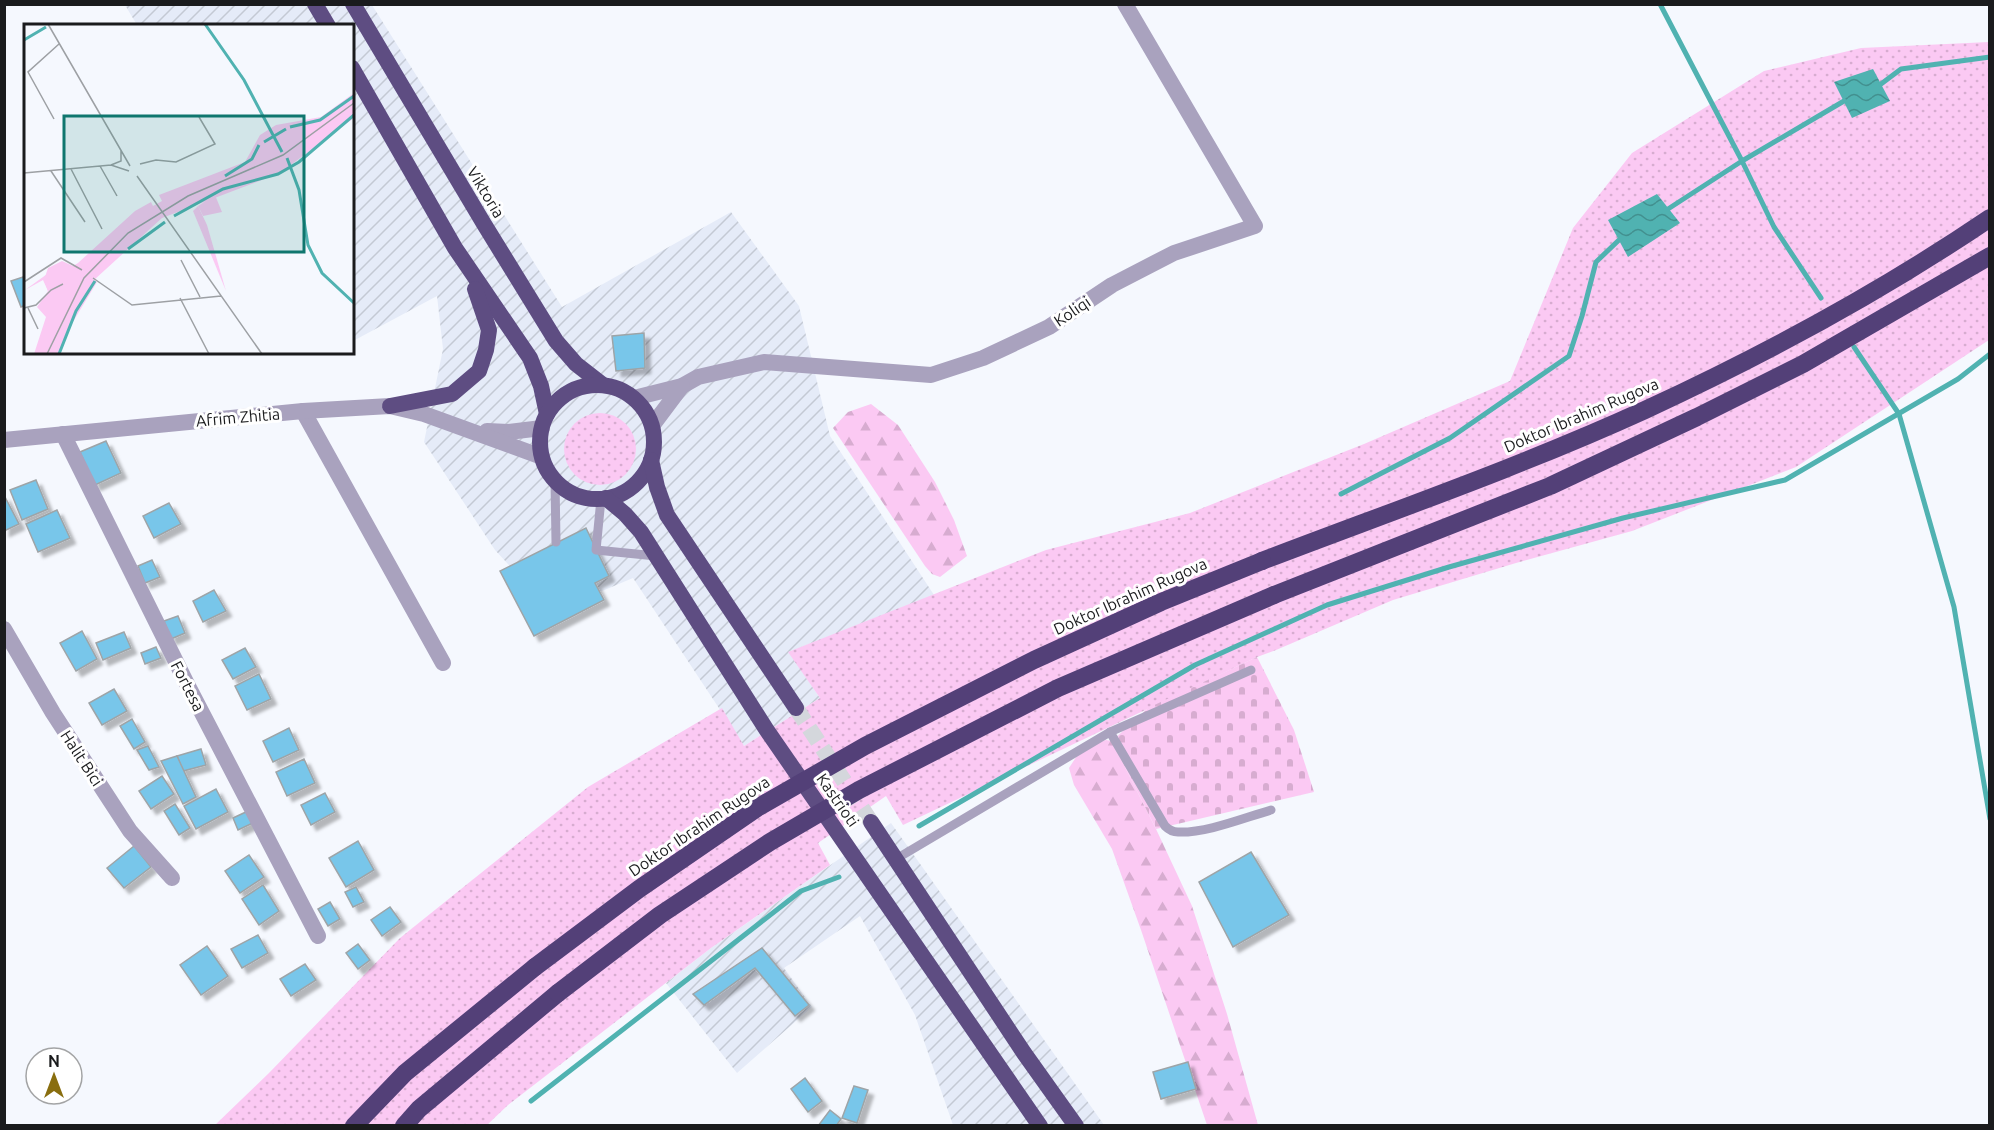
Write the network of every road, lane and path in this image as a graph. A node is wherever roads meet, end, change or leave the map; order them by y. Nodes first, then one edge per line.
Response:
1 (315, 4) edge
2 (353, 4) edge
3 (1125, 4) edge
4 (327, 24) edge
5 (354, 71) edge
6 (1989, 218) edge
7 (455, 248) junction
8 (1989, 256) edge
9 (603, 385) junction
10 (682, 386) junction
11 (634, 398) junction
12 (390, 406) junction
13 (303, 411) junction
14 (544, 421) junction
15 (652, 426) junction
16 (468, 429) junction
17 (63, 434) junction
18 (4, 440) edge
19 (542, 457) junction
20 (651, 459) junction
21 (555, 480) junction
22 (603, 498) junction
23 (556, 542) dead end
24 (656, 556) junction
25 (4, 629) edge
26 (443, 663) dead end
27 (1251, 670) dead end
28 (795, 708) tunnel mouth
29 (1110, 732) junction
30 (1271, 810) dead end
31 (871, 822) tunnel mouth
32 (896, 859) junction
33 (172, 878) dead end
34 (318, 936) dead end
35 (354, 1125) edge
36 (404, 1125) edge
37 (1040, 1125) edge
38 (1076, 1125) edge

1 - 4 highway
2 - 9 highway, Viktoria
3 - 10 street, Koliqi
5 - 7 highway
6 - 35 highway, Doktor Ibrahim Rugova, bridge
7 - 12 highway
7 - 14 highway
8 - 36 highway, bridge
9 - 11 highway
9 - 14 highway
10 - 11 street, Koliqi
10 - 15 street
11 - 15 highway
12 - 13 street, Afrim Zhitia
12 - 16 street, Afrim Zhitia
13 - 17 street, Afrim Zhitia
13 - 26 street
14 - 16 street, Afrim Zhitia
14 - 19 highway
15 - 20 highway
16 - 19 street, Afrim Zhitia
17 - 18 street, Afrim Zhitia
17 - 34 street, Fortesa
19 - 21 highway
20 - 22 highway
20 - 28 highway
21 - 22 highway
21 - 23 lane
22 - 24 highway, Kastrioti
22 - 24 lane
24 - 37 highway, Kastrioti
25 - 33 street, Halit Bici
27 - 29 lane
29 - 30 lane
29 - 32 lane
31 - 32 highway, Kastrioti
32 - 38 highway, Kastrioti

